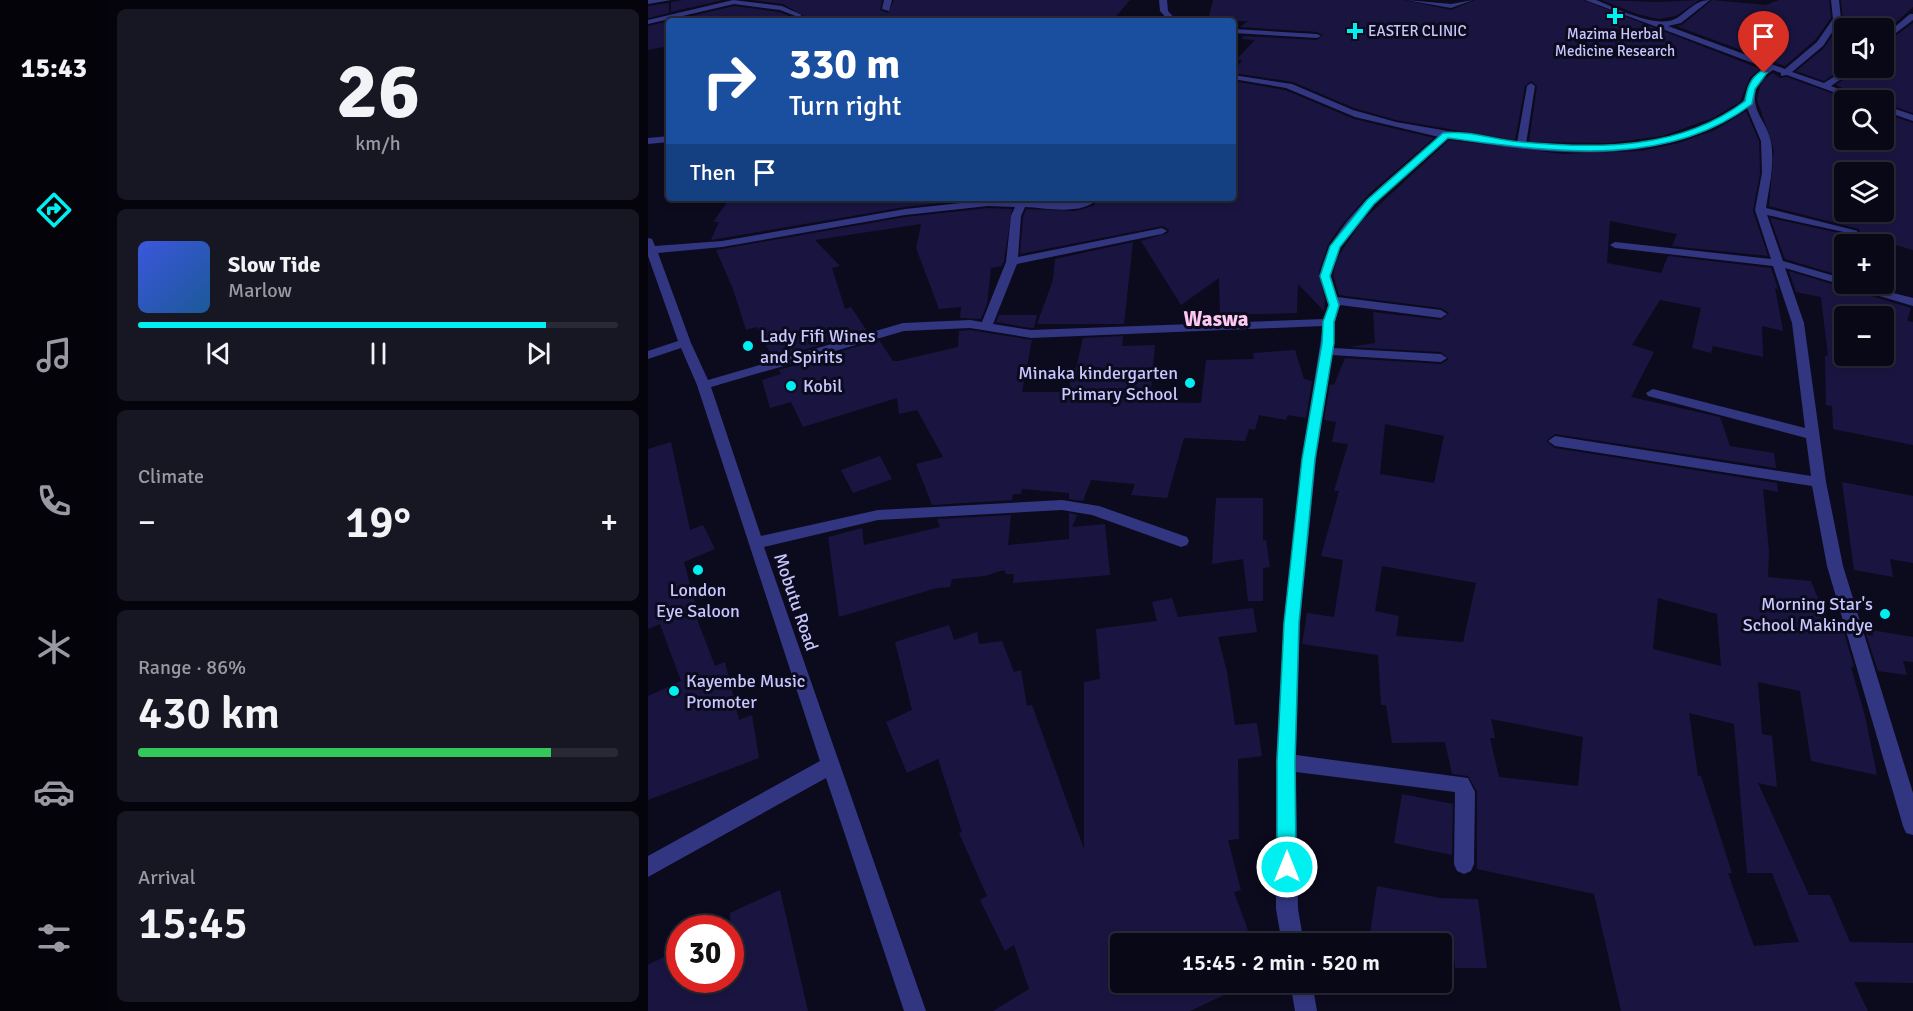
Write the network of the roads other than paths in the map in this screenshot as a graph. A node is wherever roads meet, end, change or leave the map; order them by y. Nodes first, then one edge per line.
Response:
1 (667, 0) edge
2 (742, 0) edge
3 (888, 0) edge
4 (1163, 0) edge
5 (1410, 0) edge
6 (1469, 0) edge
7 (1588, 0) edge
8 (1706, 0) edge
9 (1835, 0) edge
10 (648, 2) edge
11 (733, 2) junction
12 (1451, 6) junction
13 (886, 9) dead end
14 (1439, 14) dead end
15 (798, 15) dead end
16 (1913, 16) edge
17 (674, 18) edge
18 (1171, 18) edge
19 (666, 20) edge
20 (648, 22) edge
21 (1660, 26) junction
22 (1898, 26) junction
23 (1894, 30) edge
24 (1913, 30) edge
25 (1236, 31) edge
26 (1317, 36) dead end
27 (1777, 71) junction
28 (1236, 78) edge
29 (1838, 78) edge
30 (1530, 86) dead end
31 (1824, 87) junction
32 (1834, 90) edge
33 (1749, 102) junction
34 (1894, 111) edge
35 (1913, 118) edge
36 (1446, 135) junction
37 (666, 139) edge
38 (648, 141) edge
39 (1521, 145) junction
40 (1090, 201) edge
41 (1021, 204) junction
42 (1760, 210) junction
43 (1162, 231) dead end
44 (1853, 231) dead end
45 (650, 245) edge
46 (1615, 245) dead end
47 (1012, 262) junction
48 (1779, 264) junction
49 (655, 277) edge
50 (1834, 280) edge
51 (1885, 294) edge
52 (1332, 300) junction
53 (1913, 302) edge
54 (1441, 314) dead end
55 (1329, 322) junction
56 (987, 325) junction
57 (685, 343) junction
58 (1327, 351) junction
59 (648, 355) edge
60 (1441, 358) dead end
61 (704, 386) junction
62 (1653, 393) dead end
63 (1813, 435) junction
64 (1555, 441) dead end
65 (1819, 482) junction
66 (1181, 541) dead end
67 (755, 543) junction
68 (1286, 762) junction
69 (831, 765) junction
70 (1913, 825) edge
71 (1464, 864) dead end
72 (648, 867) edge
73 (1291, 933) edge
74 (1303, 993) edge
75 (915, 1011) edge
76 (1306, 1011) edge

1 - 10 street
2 - 11 street
3 - 13 street
4 - 18 street
5 - 12 street
6 - 12 street
7 - 21 street
8 - 21 street
9 - 27 street
11 - 15 street
11 - 17 street
12 - 14 street
16 - 22 street
19 - 20 street
21 - 27 street
22 - 23 street
22 - 24 street
25 - 26 street
27 - 31 street
27 - 33 street
28 - 36 street
29 - 31 street
30 - 39 street
31 - 32 street
33 - 39 street
33 - 42 street
34 - 35 street
36 - 39 street
36 - 52 street
37 - 38 street
40 - 41 street
41 - 45 street
41 - 47 street
42 - 44 street
42 - 48 street
43 - 47 street
45 - 49 street, Mobutu Road
46 - 48 street
47 - 56 street
48 - 50 street
48 - 63 street
49 - 57 street, Mobutu Road
51 - 53 street
52 - 54 street
52 - 55 street
55 - 56 street
55 - 58 street
56 - 61 street
57 - 59 street
57 - 61 street, Mobutu Road
58 - 60 street
58 - 68 street
61 - 67 street, Mobutu Road
62 - 63 street
63 - 65 street
64 - 65 street
65 - 70 street
66 - 67 street
67 - 69 street, Mobutu Road
68 - 71 street
68 - 73 street
69 - 72 street
69 - 75 street, Mobutu Road
74 - 76 street

